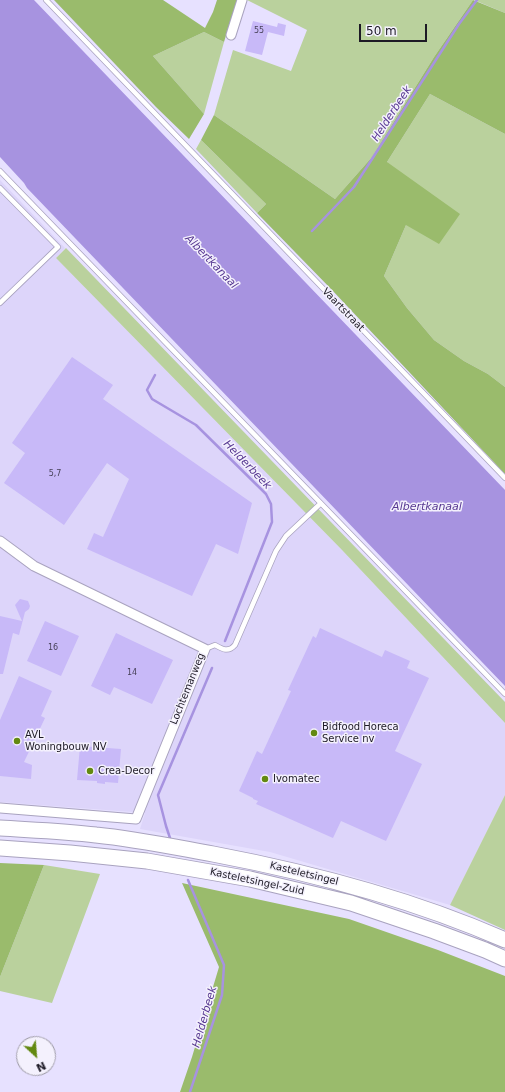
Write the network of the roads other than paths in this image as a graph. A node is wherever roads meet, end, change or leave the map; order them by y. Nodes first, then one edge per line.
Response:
1 (46, 0) edge
2 (242, 0) edge
3 (231, 35) dead end
4 (0, 171) edge
5 (0, 188) edge
6 (0, 303) edge
7 (505, 478) edge
8 (320, 504) junction
9 (0, 541) edge
10 (205, 649) junction
11 (505, 694) edge
12 (0, 808) edge
13 (0, 828) edge
14 (0, 848) edge
15 (505, 940) edge
16 (505, 959) edge

1 - 7 lane, Vaartstraat
2 - 3 street
4 - 8 lane
5 - 6 lane
8 - 10 lane
8 - 11 lane
9 - 10 street, Lochtemanweg
10 - 12 street, Lochtemanweg
13 - 15 main road, Kasteletsingel
14 - 16 main road, Kasteletsingel-Zuid

